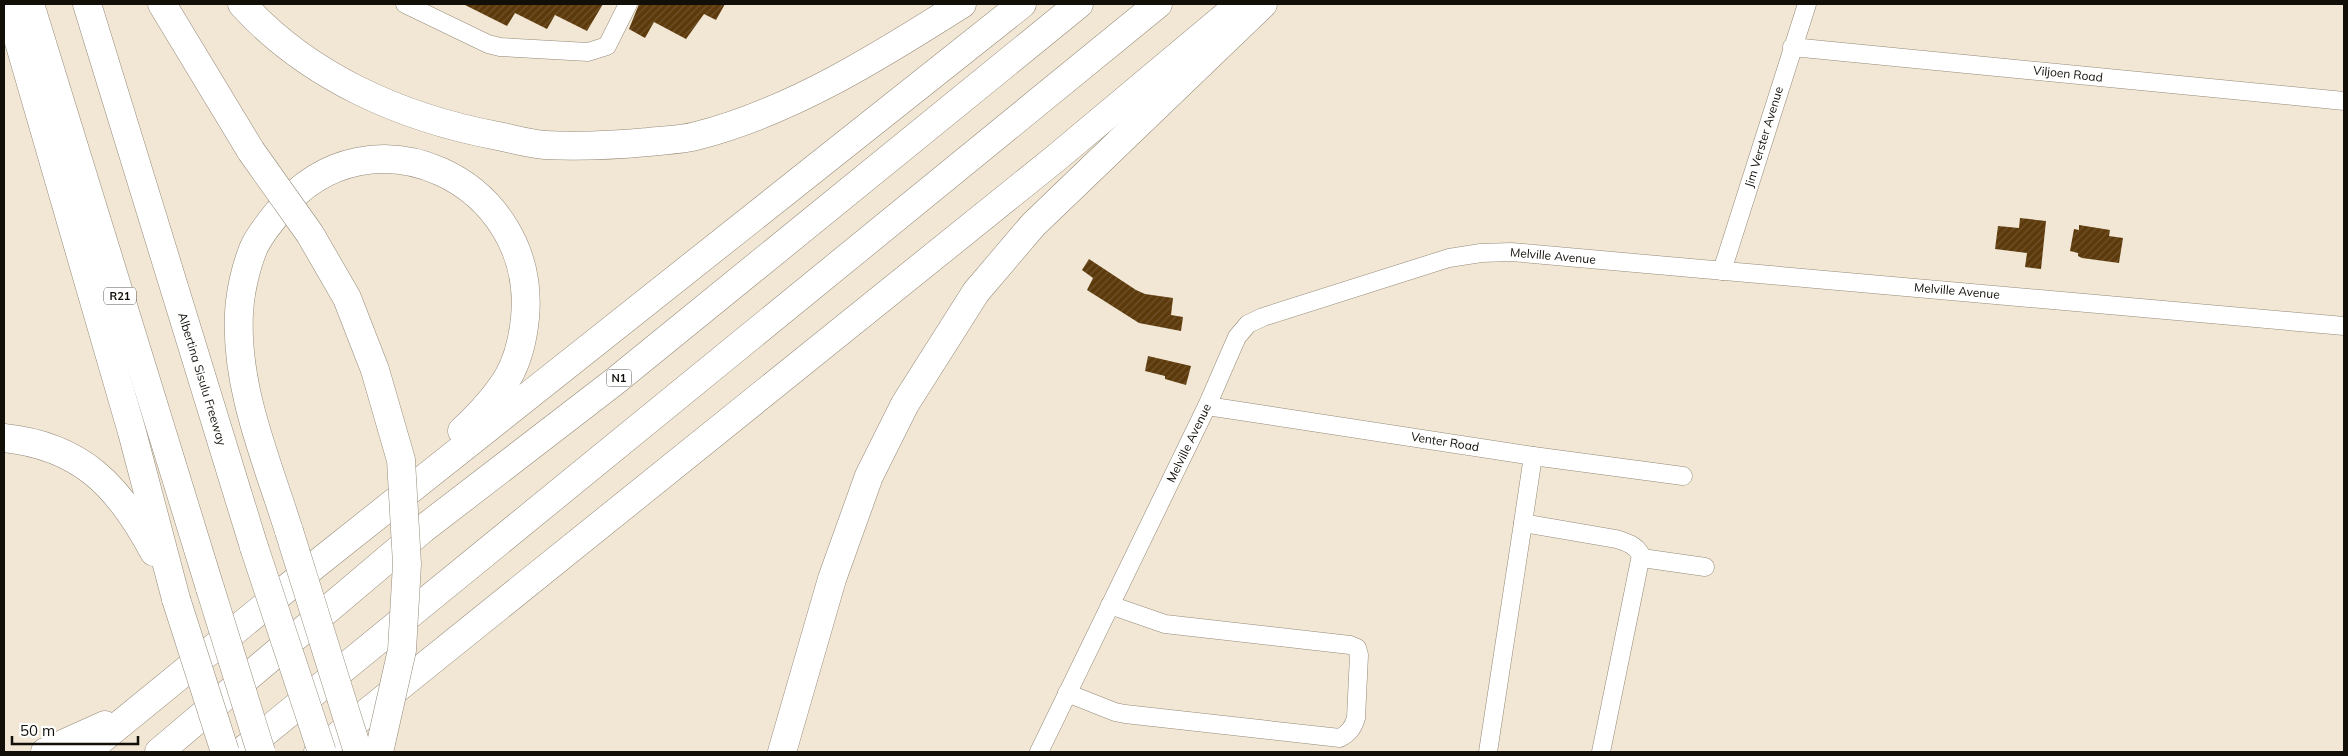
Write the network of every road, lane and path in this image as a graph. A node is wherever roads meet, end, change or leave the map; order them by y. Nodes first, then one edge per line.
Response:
1 (8, 4) edge
2 (30, 4) edge
3 (87, 4) edge
4 (162, 4) edge
5 (242, 4) edge
6 (405, 4) edge
7 (628, 4) edge
8 (962, 4) edge
9 (1022, 4) edge
10 (1079, 4) edge
11 (1158, 4) edge
12 (1240, 4) edge
13 (1263, 4) edge
14 (1808, 4) edge
15 (1792, 48) junction
16 (2344, 101) edge
17 (1722, 271) junction
18 (2344, 326) edge
19 (1207, 406) junction
20 (4, 438) edge
21 (1533, 456) junction
22 (1684, 476) dead end
23 (1523, 523) junction
24 (1642, 558) junction
25 (319, 562) junction
26 (1705, 567) dead end
27 (175, 595) junction
28 (1110, 605) junction
29 (190, 669) junction
30 (1067, 693) junction
31 (45, 752) edge
32 (86, 752) edge
33 (158, 752) edge
34 (225, 752) edge
35 (240, 752) edge
36 (261, 752) edge
37 (318, 752) edge
38 (322, 752) edge
39 (358, 752) edge
40 (379, 752) edge
41 (782, 752) edge
42 (1039, 752) edge
43 (1488, 752) edge
44 (1601, 752) edge

1 - 27 highway
2 - 36 highway, R21, bridge
3 - 38 highway, Albertina Sisulu Freeway, bridge
4 - 40 highway, bridge
5 - 8 highway
6 - 7 street
9 - 25 highway
10 - 33 highway, N1
11 - 35 highway
12 - 37 highway
13 - 41 highway
14 - 15 street, Jim Verster Avenue
15 - 16 street, Viljoen Road
15 - 17 street, Jim Verster Avenue
17 - 18 street, Melville Avenue
17 - 19 street, Melville Avenue
19 - 21 street, Venter Road
19 - 28 street, Melville Avenue
20 - 27 highway
21 - 22 street, Venter Road
21 - 23 street
23 - 24 street
23 - 43 street
24 - 26 street
24 - 44 street
25 - 29 highway
25 - 39 highway, bridge
27 - 34 highway, bridge
28 - 30 street, Melville Avenue
28 - 30 street
29 - 31 highway
29 - 32 highway
30 - 42 street, Melville Avenue

